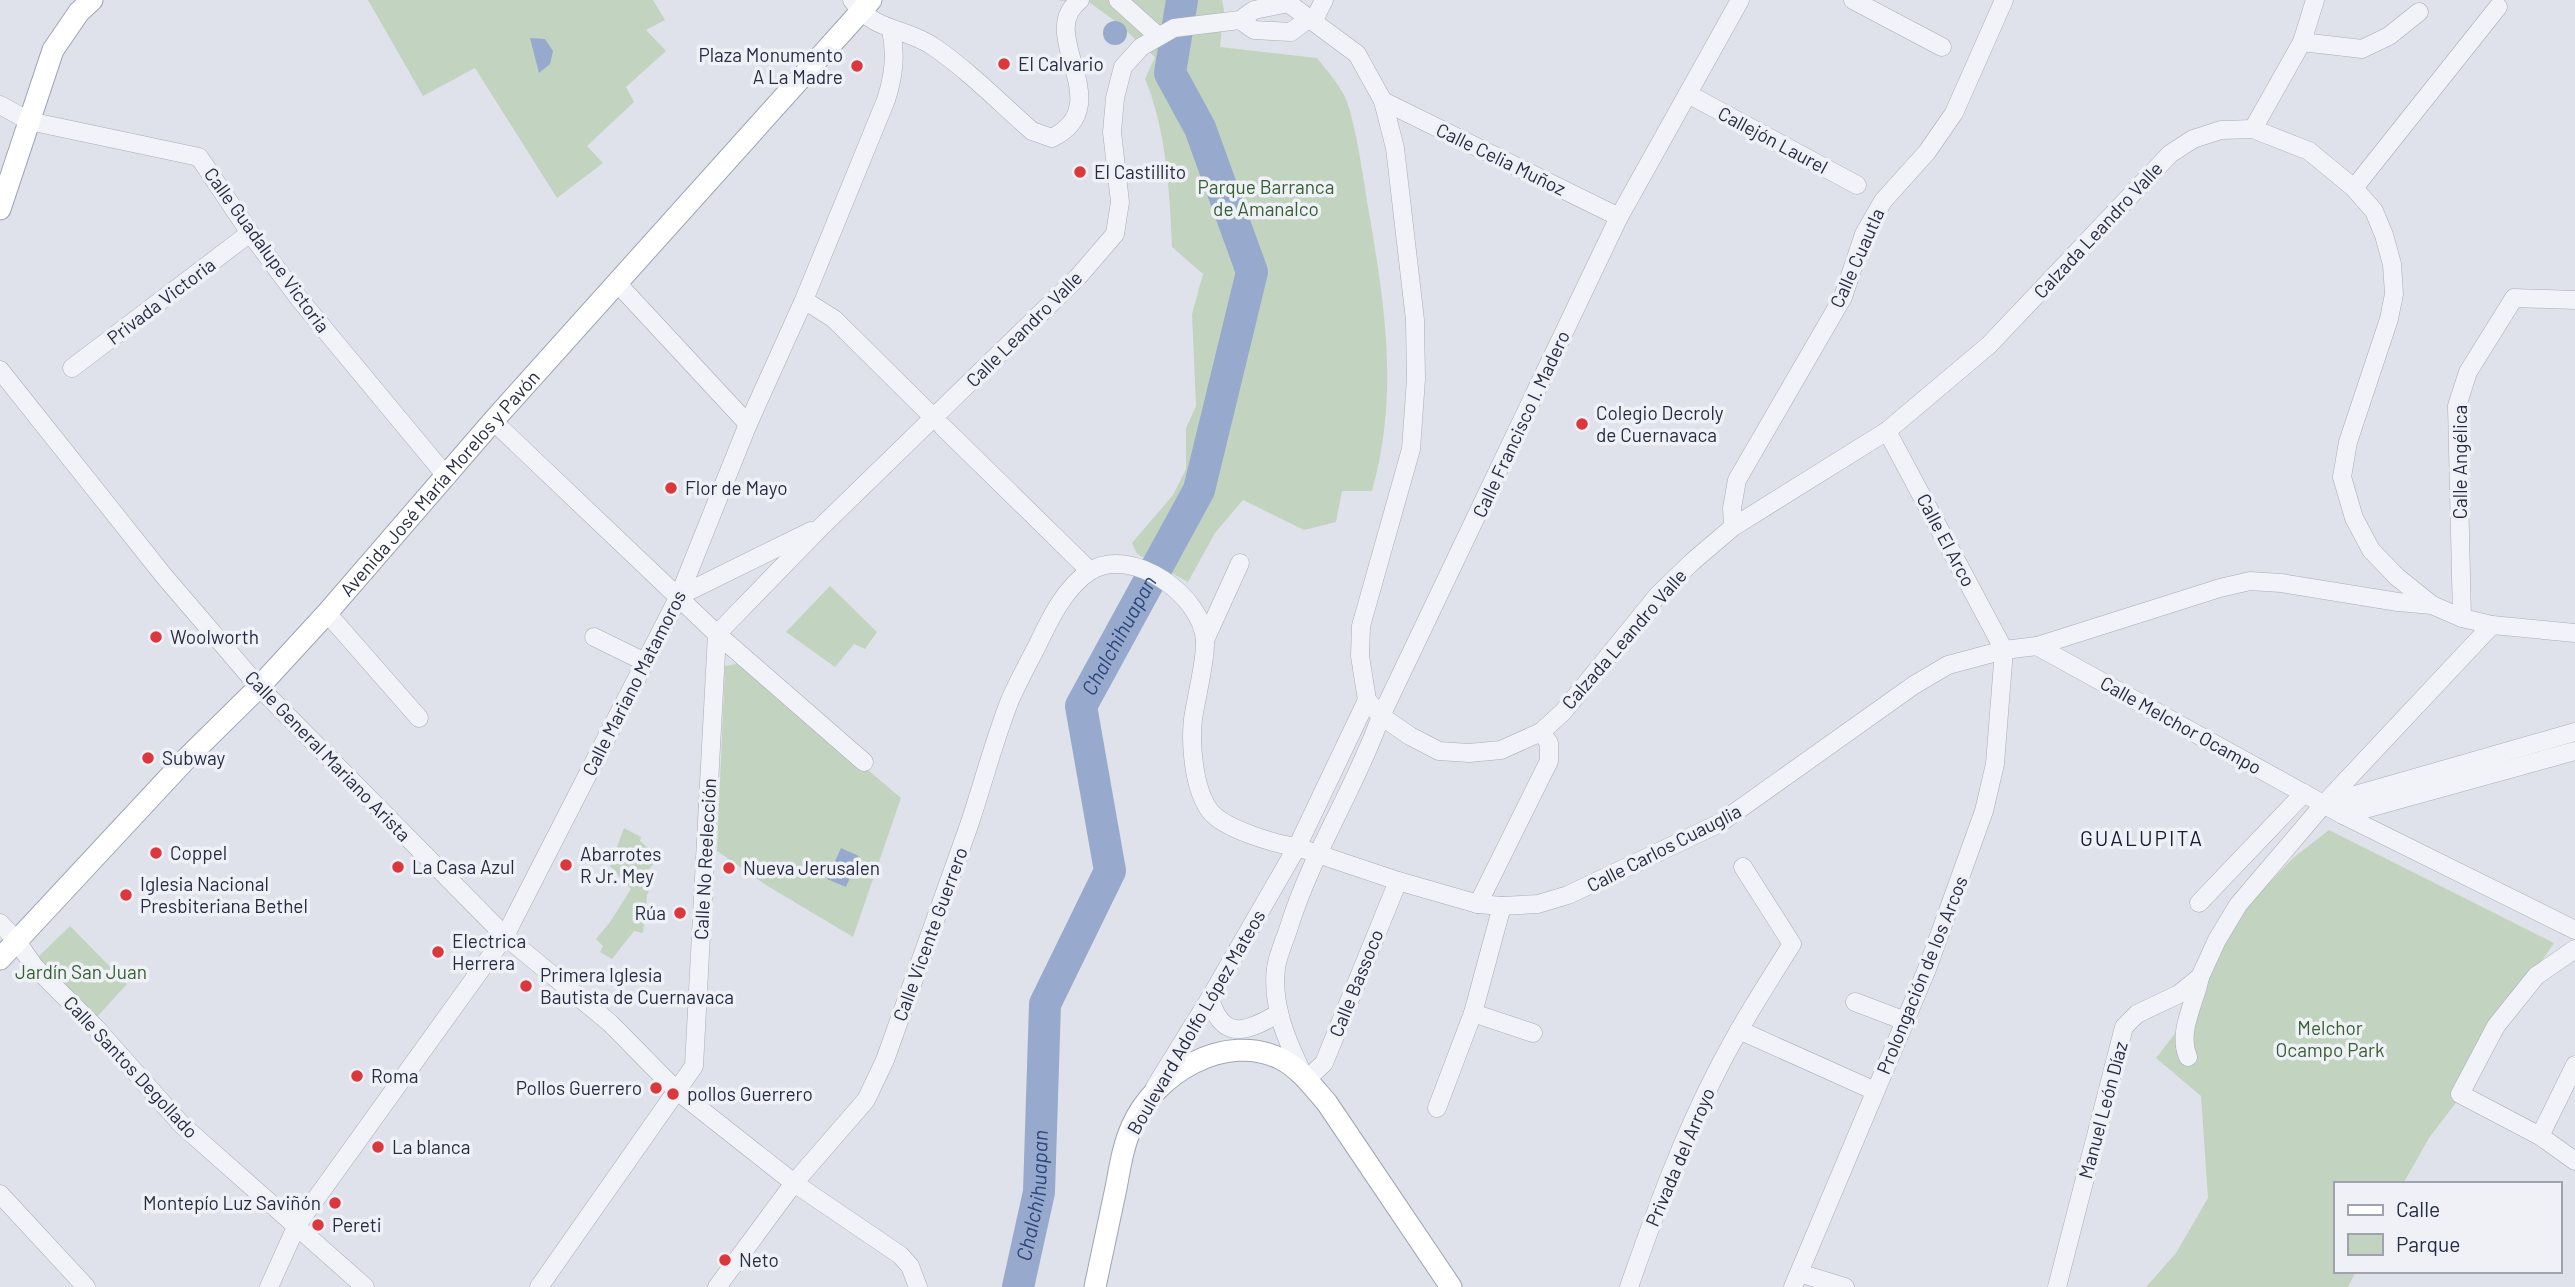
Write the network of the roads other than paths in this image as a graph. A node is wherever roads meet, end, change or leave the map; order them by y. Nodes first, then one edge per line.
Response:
1 (92, 0) edge
2 (1080, 0) edge
3 (1118, 0) edge
4 (1324, 0) edge
5 (1740, 0) edge
6 (1853, 0) edge
7 (2004, 0) edge
8 (2315, 0) edge
9 (862, 4) edge
10 (2498, 7) dead end
11 (2419, 12) dead end
12 (1237, 20) junction
13 (1311, 20) junction
14 (891, 29) junction
15 (1166, 32) junction
16 (2302, 42) junction
17 (1942, 47) dead end
18 (1688, 94) junction
19 (1383, 101) junction
20 (0, 105) edge
21 (29, 121) junction
22 (2253, 129) junction
23 (1857, 184) dead end
24 (2354, 188) junction
25 (0, 209) edge
26 (1619, 217) junction
27 (250, 233) junction
28 (618, 284) junction
29 (804, 300) junction
30 (2575, 300) edge
31 (72, 368) dead end
32 (0, 370) edge
33 (493, 421) junction
34 (938, 422) junction
35 (748, 424) junction
36 (1887, 431) junction
37 (447, 477) junction
38 (821, 527) junction
39 (1734, 527) junction
40 (1240, 563) dead end
41 (1098, 568) junction
42 (679, 596) junction
43 (2432, 605) junction
44 (327, 613) junction
45 (2462, 618) junction
46 (2492, 625) junction
47 (2575, 633) edge
48 (717, 634) junction
49 (594, 637) dead end
50 (1205, 640) junction
51 (2037, 646) junction
52 (2004, 650) junction
53 (645, 663) junction
54 (259, 687) junction
55 (1367, 700) junction
56 (1381, 716) junction
57 (419, 718) dead end
58 (1541, 732) junction
59 (2575, 732) edge
60 (2575, 751) edge
61 (864, 762) dead end
62 (2304, 793) junction
63 (2324, 804) junction
64 (2343, 815) junction
65 (1297, 847) junction
66 (1317, 855) junction
67 (1743, 867) dead end
68 (1398, 881) junction
69 (2199, 903) dead end
70 (1478, 904) junction
71 (1503, 906) junction
72 (0, 923) edge
73 (2575, 930) edge
74 (505, 936) junction
75 (16, 940) junction
76 (2575, 949) edge
77 (0, 959) edge
78 (2200, 977) junction
79 (1210, 998) junction
80 (1855, 1002) dead end
81 (1279, 1013) junction
82 (1473, 1013) junction
83 (1905, 1021) junction
84 (1739, 1030) junction
85 (1533, 1033) dead end
86 (2188, 1057) dead end
87 (2575, 1065) edge
88 (1306, 1080) junction
89 (676, 1090) junction
90 (1875, 1091) junction
91 (1147, 1101) junction
92 (1437, 1108) dead end
93 (2540, 1136) junction
94 (2575, 1160) edge
95 (794, 1183) junction
96 (0, 1194) edge
97 (297, 1225) junction
98 (1796, 1280) edge
99 (86, 1287) edge
100 (269, 1287) edge
101 (365, 1287) edge
102 (539, 1287) edge
103 (717, 1287) edge
104 (918, 1287) edge
105 (1095, 1287) edge
106 (1451, 1287) edge
107 (1629, 1287) edge
108 (1845, 1287) edge
109 (2057, 1287) edge

1 - 21 main road
2 - 14 street
3 - 15 street
4 - 13 street
5 - 18 street, Calle Francisco I. Madero
6 - 17 street
7 - 39 street, Calle Cuautla
8 - 16 street
9 - 14 street
9 - 28 main road, Avenida José María Morelos y Pavón
10 - 24 street
11 - 16 street
12 - 13 street
12 - 13 street
12 - 15 street
13 - 19 street
14 - 29 street, Calle Mariano Matamoros
15 - 34 street, Calle Leandro Valle
16 - 22 street
18 - 23 street, Callejón Laurel
18 - 26 street, Calle Francisco I. Madero
19 - 26 street, Calle Celia Muñoz
19 - 55 street
20 - 21 street, Calle Guadalupe Victoria
21 - 25 main road
21 - 27 street, Calle Guadalupe Victoria
22 - 24 street, Calzada Leandro Valle
22 - 36 street, Calzada Leandro Valle
24 - 43 street, Calzada Leandro Valle
26 - 56 street, Calle Francisco I. Madero
27 - 31 street, Privada Victoria
27 - 37 street, Calle Guadalupe Victoria
28 - 33 main road, Avenida José María Morelos y Pavón
28 - 35 street
29 - 34 street
29 - 35 street, Calle Mariano Matamoros
30 - 45 street, Calle Angélica
32 - 54 street, Calle General Mariano Arista
33 - 37 main road, Avenida José María Morelos y Pavón
33 - 42 street
34 - 38 street, Calle Leandro Valle
34 - 41 street
35 - 42 street, Calle Mariano Matamoros
36 - 39 street, Calzada Leandro Valle
36 - 52 street, Calle El Arco
37 - 44 main road, Avenida José María Morelos y Pavón
38 - 42 street
38 - 48 street, Calle Leandro Valle
39 - 58 street, Calzada Leandro Valle
40 - 50 street
41 - 50 street, Calle Carlos Cuauglia
41 - 95 street, Calle Vicente Guerrero
42 - 48 street
42 - 53 street, Calle Mariano Matamoros
43 - 45 street, Calzada Leandro Valle
43 - 51 street, Calle Carlos Cuauglia
44 - 54 main road, Avenida José María Morelos y Pavón
44 - 57 street
45 - 46 street, Calzada Leandro Valle
46 - 47 street, Calzada Leandro Valle
46 - 63 street
48 - 61 street
48 - 89 street, Calle No Reelección
49 - 53 street
50 - 65 street, Calle Carlos Cuauglia
51 - 52 street, Calle Carlos Cuauglia
51 - 62 street, Calle Melchor Ocampo
52 - 71 street, Calle Carlos Cuauglia
52 - 83 street, Prolongación de los Arcos
53 - 74 street, Calle Mariano Matamoros
54 - 74 street, Calle General Mariano Arista
54 - 75 main road, Avenida José María Morelos y Pavón
55 - 56 street
55 - 65 street
56 - 58 street, Calzada Leandro Valle
56 - 66 street, Calle Francisco I. Madero
58 - 70 street
59 - 63 street
60 - 64 street
62 - 63 street, Calle Melchor Ocampo
62 - 69 street
63 - 64 street, Calle Melchor Ocampo
63 - 78 street, Manuel León Díaz
64 - 73 street, Calle Melchor Ocampo
65 - 66 street, Calle Carlos Cuauglia
65 - 79 street, Boulevard Adolfo López Mateos
66 - 68 street, Calle Carlos Cuauglia
66 - 81 street, Calle Francisco I. Madero
67 - 84 street, Privada del Arroyo
68 - 70 street, Calle Carlos Cuauglia
68 - 88 street, Calle Bassoco
70 - 71 street, Calle Carlos Cuauglia
71 - 82 street
72 - 75 street, Calle Santos Degollado
74 - 89 street, Calle General Mariano Arista
74 - 97 street, Calle Mariano Matamoros
75 - 77 main road, Avenida José María Morelos y Pavón
75 - 97 street, Calle Santos Degollado
76 - 93 street
78 - 86 street
78 - 109 street, Manuel León Díaz
79 - 81 street
79 - 91 street, Boulevard Adolfo López Mateos
80 - 83 street
81 - 88 street, Calle Francisco I. Madero
82 - 85 street
82 - 92 street
83 - 90 street, Prolongación de los Arcos
84 - 90 street
84 - 107 street, Privada del Arroyo
87 - 93 street
88 - 91 main road
88 - 106 main road
89 - 95 street, Calle General Mariano Arista
89 - 102 street, Calle No Reelección
90 - 98 street, Prolongación de los Arcos
91 - 105 main road, Boulevard Adolfo López Mateos
93 - 94 street
95 - 103 street, Calle Vicente Guerrero
95 - 104 street, Calle General Mariano Arista
96 - 99 street
97 - 100 street, Calle Mariano Matamoros
97 - 101 street, Calle Santos Degollado
98 - 108 street

